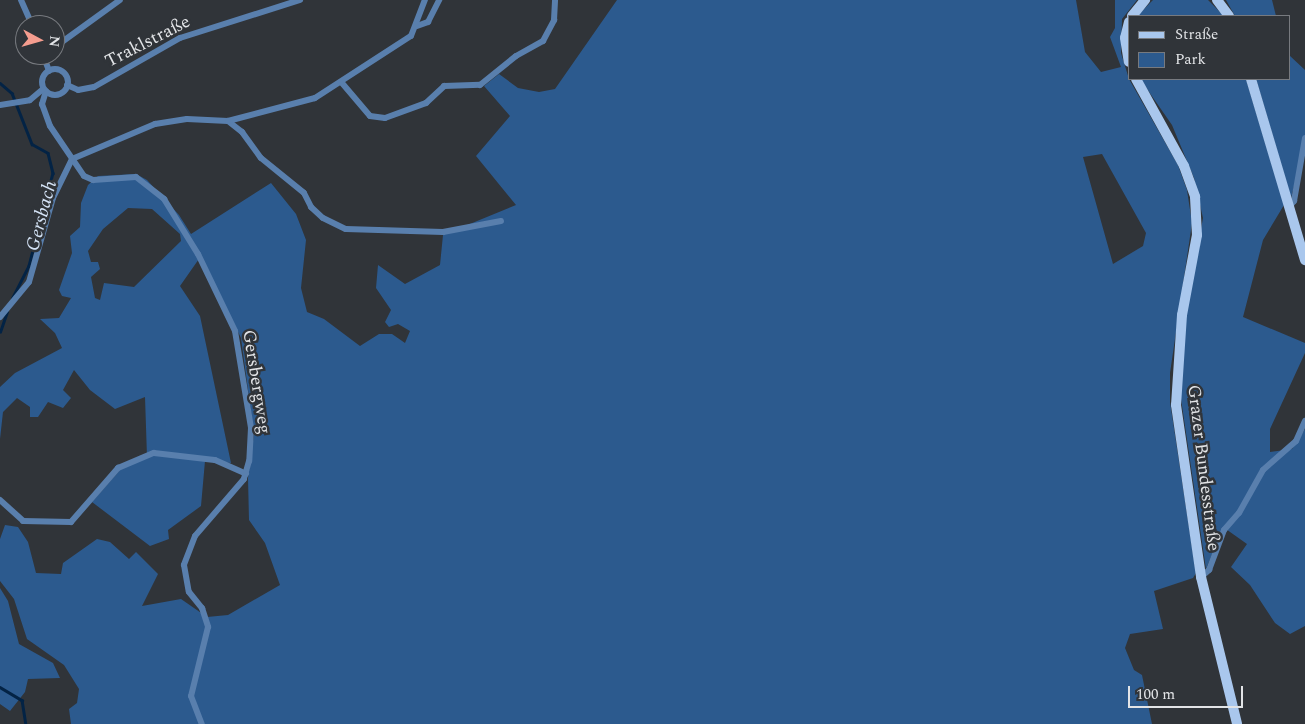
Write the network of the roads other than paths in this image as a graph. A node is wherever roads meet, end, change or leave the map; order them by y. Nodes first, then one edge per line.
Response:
1 (21, 0) edge
2 (120, 0) edge
3 (265, 0) edge
4 (300, 0) edge
5 (425, 0) edge
6 (439, 0) edge
7 (555, 0) edge
8 (1145, 0) edge
9 (1217, 0) edge
10 (267, 8) junction
11 (28, 15) edge
12 (1133, 15) edge
13 (1228, 15) edge
14 (417, 26) junction
15 (1128, 26) edge
16 (65, 40) edge
17 (1128, 56) edge
18 (47, 65) edge
19 (49, 70) junction
20 (1137, 80) edge
21 (1251, 80) edge
22 (342, 83) junction
23 (67, 85) junction
24 (45, 89) junction
25 (0, 105) edge
26 (228, 121) junction
27 (1305, 138) edge
28 (72, 159) junction
29 (1289, 207) junction
30 (501, 222) dead end
31 (1305, 260) edge
32 (2, 315) edge
33 (1305, 421) edge
34 (246, 474) junction
35 (0, 500) edge
36 (1201, 577) junction
37 (202, 724) edge
38 (1237, 724) edge

1 - 11 street
2 - 16 street
3 - 10 street
4 - 10 street, Traklstraße
5 - 14 street
6 - 14 street
7 - 22 street
8 - 12 main road
9 - 13 main road
10 - 23 street, Traklstraße
14 - 22 street
15 - 17 main road
18 - 19 street
19 - 23 street
19 - 24 street
20 - 36 main road, Grazer Bundesstraße
21 - 29 main road
22 - 26 street
23 - 24 street
24 - 25 street
24 - 28 street
26 - 28 street
26 - 30 street
27 - 29 street
28 - 32 street
28 - 34 street, Gersbergweg
29 - 31 main road
33 - 36 street
34 - 35 street
34 - 37 street
36 - 38 main road, Grazer Bundesstraße

